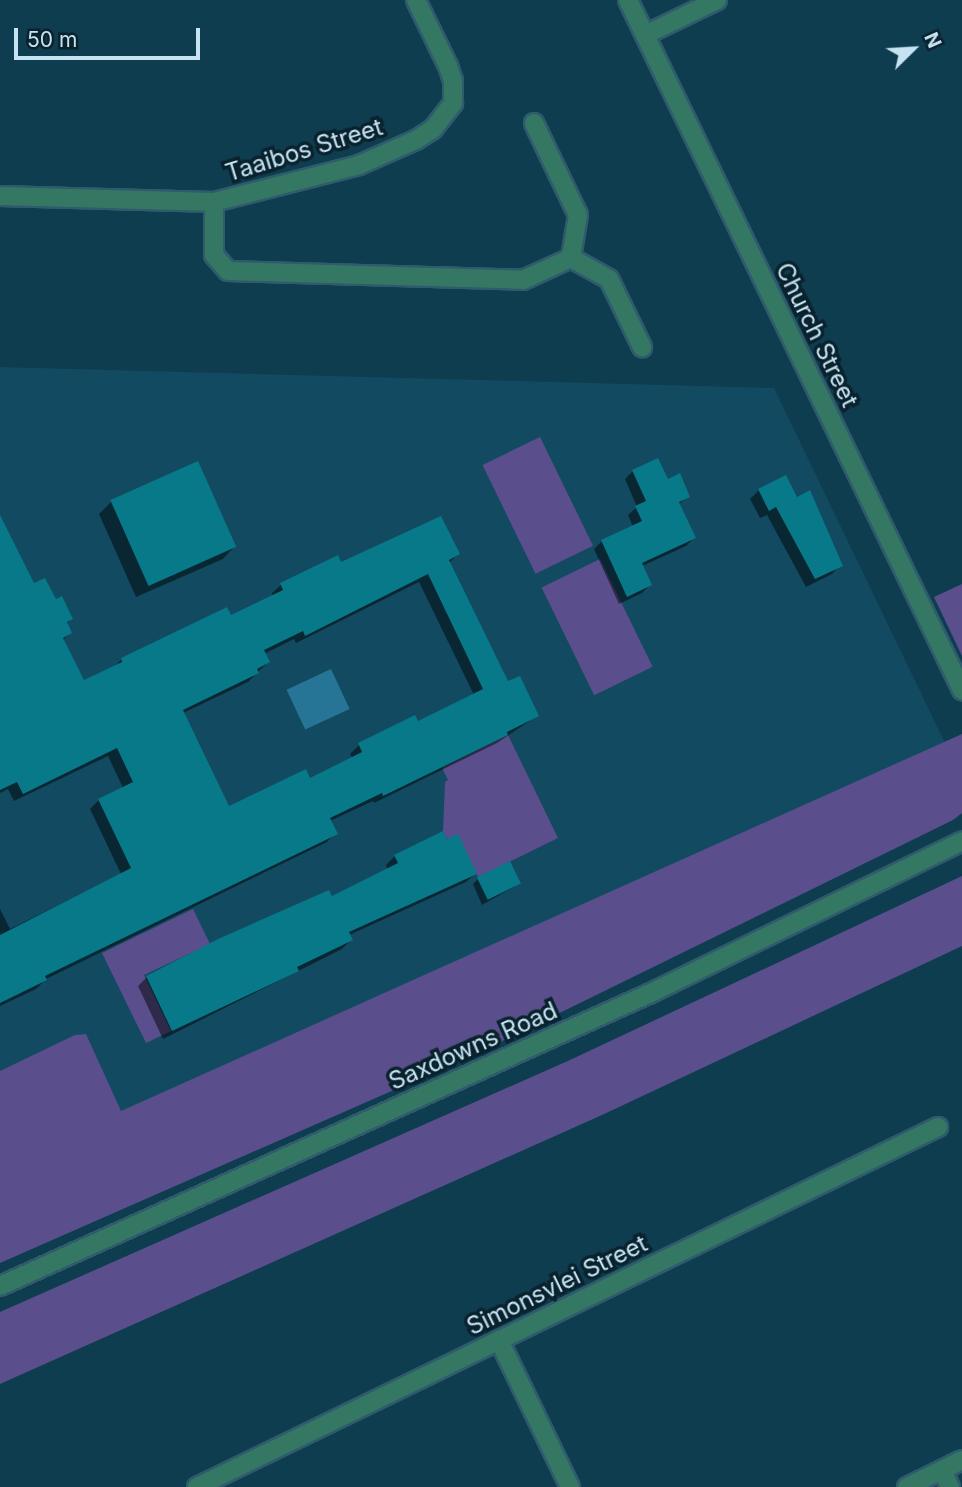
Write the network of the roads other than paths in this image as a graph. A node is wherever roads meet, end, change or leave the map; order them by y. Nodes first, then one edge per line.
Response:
1 (416, 0) edge
2 (628, 0) edge
3 (717, 0) edge
4 (645, 35) junction
5 (534, 123) dead end
6 (0, 196) edge
7 (214, 202) junction
8 (571, 258) junction
9 (642, 347) dead end
10 (962, 691) edge
11 (962, 841) edge
12 (938, 1127) dead end
13 (0, 1286) edge
14 (499, 1340) junction
15 (962, 1460) edge
16 (942, 1470) junction
17 (197, 1487) edge
18 (570, 1487) edge
19 (907, 1487) edge
20 (950, 1487) edge

1 - 7 street, Taaibos Street
2 - 4 street, Church Street
3 - 4 street
4 - 10 street, Church Street
5 - 8 street
6 - 7 street, Taaibos Street
7 - 8 street
8 - 9 street
11 - 13 street, Saxdowns Road
12 - 14 street, Simonsvlei Street
14 - 17 street, Simonsvlei Street
14 - 18 street
15 - 16 street
16 - 19 street
16 - 20 street

